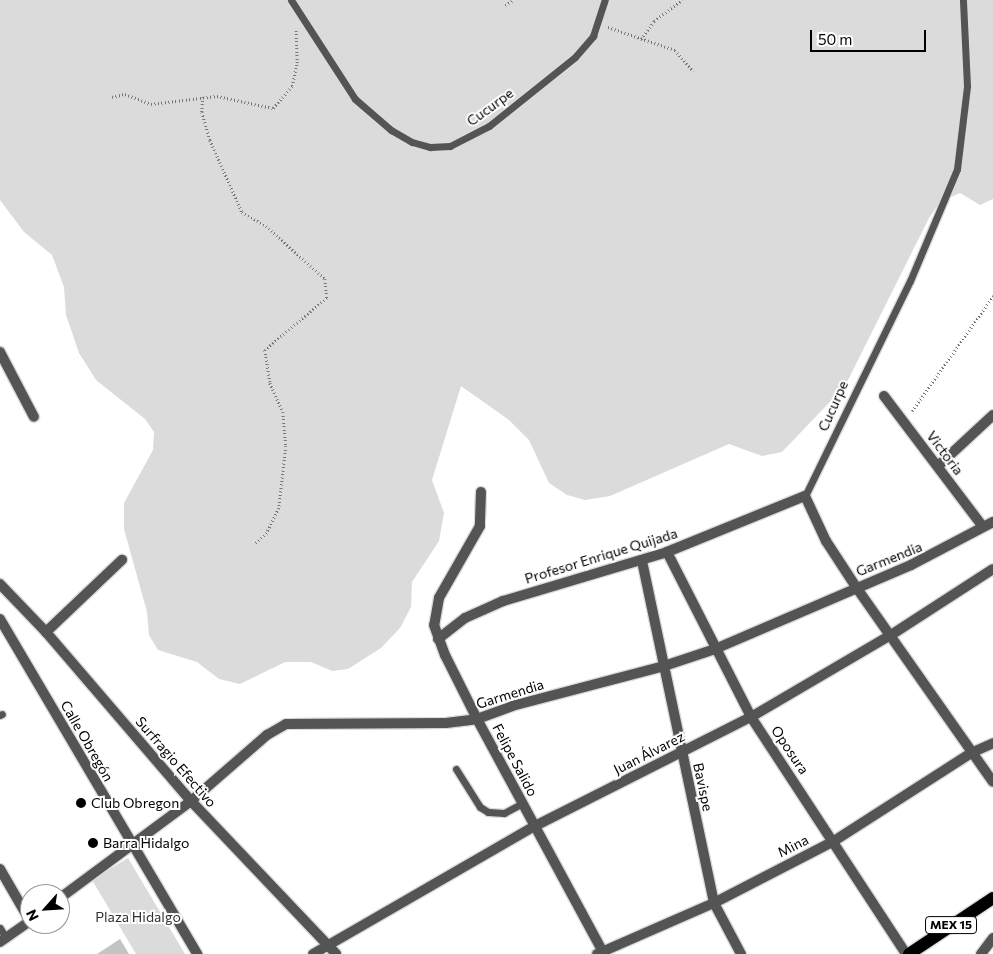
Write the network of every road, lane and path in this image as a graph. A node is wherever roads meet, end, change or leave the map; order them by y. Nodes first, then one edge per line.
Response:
1 (291, 0) edge
2 (512, 0) edge
3 (605, 0) edge
4 (682, 0) edge
5 (963, 0) edge
6 (505, 5) dead end
7 (297, 10) junction
8 (598, 24) junction
9 (641, 39) junction
10 (693, 71) dead end
11 (112, 97) dead end
12 (203, 97) junction
13 (993, 296) edge
14 (0, 352) edge
15 (884, 396) dead end
16 (993, 415) edge
17 (34, 417) dead end
18 (903, 422) junction
19 (938, 466) junction
20 (481, 492) dead end
21 (805, 496) junction
22 (993, 522) edge
23 (983, 527) junction
24 (255, 544) dead end
25 (667, 552) junction
26 (122, 560) dead end
27 (642, 561) junction
28 (993, 569) edge
29 (0, 584) edge
30 (856, 587) junction
31 (0, 619) edge
32 (46, 632) junction
33 (891, 635) junction
34 (438, 639) junction
35 (714, 649) junction
36 (664, 666) junction
37 (751, 717) junction
38 (477, 719) junction
39 (993, 743) edge
40 (681, 752) junction
41 (970, 753) junction
42 (456, 769) dead end
43 (993, 782) edge
44 (191, 801) junction
45 (523, 803) junction
46 (535, 826) junction
47 (834, 841) junction
48 (131, 844) junction
49 (0, 869) edge
50 (70, 890) edge
51 (993, 898) edge
52 (714, 903) junction
53 (20, 904) edge
54 (0, 928) edge
55 (20, 928) edge
56 (993, 938) edge
57 (3, 940) edge
58 (326, 944) junction
59 (601, 953) edge
60 (197, 954) edge
61 (313, 954) edge
62 (336, 954) edge
63 (741, 954) edge
64 (907, 954) edge
65 (981, 954) edge

1 - 7 lane, Cucurpe
2 - 6 path
3 - 8 lane, Cucurpe
4 - 9 path
5 - 21 lane, Cucurpe
7 - 8 lane, Cucurpe
7 - 12 path
8 - 9 path
9 - 10 path
11 - 12 path
12 - 24 path
13 - 18 path
14 - 17 street
15 - 18 street, Victoria
16 - 19 street
18 - 19 street, Victoria
19 - 23 street, Victoria
20 - 34 street, Felipe Salido
21 - 25 street, Profesor Enrique Quijada
21 - 30 street
22 - 23 street, Garmendia
23 - 30 street, Garmendia
25 - 27 street, Profesor Enrique Quijada
25 - 35 street, Oposura
26 - 32 street
27 - 34 street, Profesor Enrique Quijada
27 - 36 street, Bavispe
28 - 33 street, Juan Álvarez
29 - 32 street, Surfragio Efectivo
30 - 33 street
30 - 35 street, Garmendia
31 - 48 street, Calle Obregón
32 - 44 street, Surfragio Efectivo
33 - 37 street, Juan Álvarez
33 - 41 street
34 - 38 street, Felipe Salido
35 - 36 street, Garmendia
35 - 37 street, Oposura
36 - 38 street, Garmendia
36 - 40 street, Bavispe
37 - 40 street, Juan Álvarez
37 - 47 street, Oposura
38 - 44 street, Garmendia
38 - 45 street, Felipe Salido
39 - 41 street, Mina
40 - 46 street, Juan Álvarez
40 - 52 street, Bavispe
41 - 43 street
41 - 47 street, Mina
42 - 45 lane
44 - 48 street, Garmendia
44 - 58 street, Surfragio Efectivo
45 - 46 street, Felipe Salido
46 - 58 street, Juan Álvarez
46 - 59 street, Felipe Salido
47 - 52 street, Mina
47 - 64 street, Oposura
48 - 50 street, Garmendia
48 - 60 street, Calle Obregón
49 - 53 street
51 - 64 main road, MEX 15
52 - 59 street, Mina
52 - 63 street, Bavispe
54 - 57 lane
55 - 57 street
56 - 65 street
58 - 61 street, Juan Álvarez
58 - 62 street, Surfragio Efectivo

